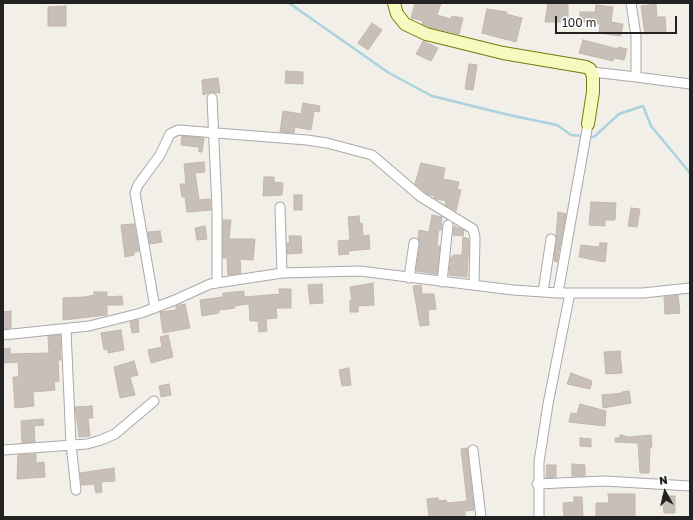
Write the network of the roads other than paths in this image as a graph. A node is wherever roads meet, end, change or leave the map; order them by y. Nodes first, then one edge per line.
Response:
1 (394, 3) edge
2 (631, 3) edge
3 (592, 72) junction
4 (636, 77) junction
5 (690, 84) edge
6 (212, 98) dead end
7 (588, 124) joint
8 (214, 133) junction
9 (280, 207) dead end
10 (448, 225) dead end
11 (551, 239) dead end
12 (414, 244) dead end
13 (282, 273) junction
14 (409, 278) junction
15 (217, 282) junction
16 (442, 282) junction
17 (474, 285) junction
18 (690, 288) edge
19 (543, 292) junction
20 (558, 293) junction
21 (570, 293) junction
22 (155, 308) junction
23 (66, 330) junction
24 (3, 335) edge
25 (154, 401) dead end
26 (71, 444) junction
27 (3, 450) edge
28 (473, 450) dead end
29 (537, 484) junction
30 (690, 486) edge
31 (76, 490) dead end
32 (481, 517) edge
33 (539, 517) edge

1 - 3 street
2 - 4 street
3 - 4 street
3 - 7 street
4 - 5 street
6 - 8 street
7 - 20 street
8 - 15 street
8 - 17 street
8 - 22 street
9 - 13 street
10 - 16 street
11 - 19 street
12 - 14 street
13 - 14 street
13 - 15 street
14 - 16 street
15 - 22 street
16 - 17 street
17 - 19 street
18 - 21 street
19 - 20 street
20 - 21 street
21 - 29 street
22 - 23 street
23 - 24 street
23 - 26 street
25 - 26 street
26 - 27 street
26 - 31 street
28 - 32 street
29 - 30 street
29 - 33 street

